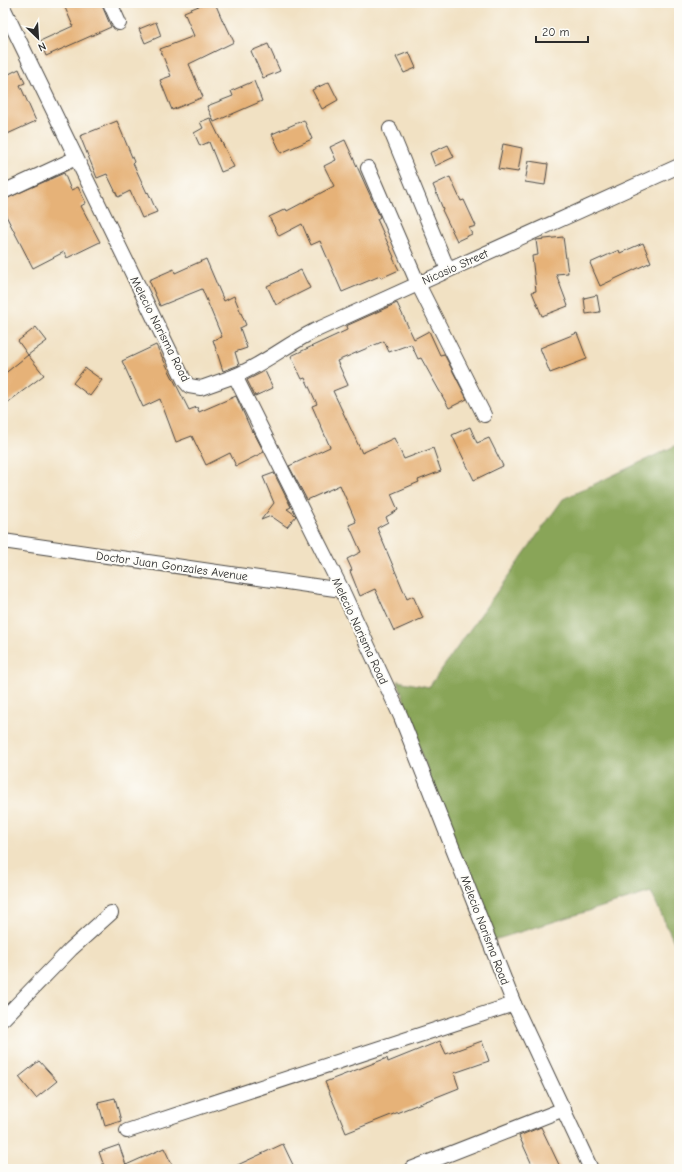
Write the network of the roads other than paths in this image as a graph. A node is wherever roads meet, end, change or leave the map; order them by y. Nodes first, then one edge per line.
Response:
1 (110, 3) edge
2 (3, 7) edge
3 (119, 23) dead end
4 (390, 130) dead end
5 (76, 158) junction
6 (679, 166) edge
7 (368, 168) dead end
8 (3, 192) edge
9 (448, 270) junction
10 (418, 284) junction
11 (235, 376) junction
12 (484, 415) dead end
13 (3, 541) edge
14 (342, 590) junction
15 (111, 913) dead end
16 (514, 1004) junction
17 (3, 1019) edge
18 (564, 1109) junction
19 (127, 1131) dead end
20 (411, 1169) edge
21 (591, 1169) edge

1 - 3 street
2 - 5 street, Melecio Narisma Road
4 - 9 street
5 - 8 street
5 - 11 street, Melecio Narisma Road
6 - 9 street, Nicasio Street
7 - 10 street
9 - 10 street, Nicasio Street
10 - 11 street, Nicasio Street
10 - 12 street
11 - 14 street, Melecio Narisma Road
13 - 14 street, Doctor Juan Gonzales Avenue
14 - 16 street, Melecio Narisma Road
15 - 17 street
16 - 18 street, Melecio Narisma Road
16 - 19 street
18 - 20 street
18 - 21 street, Melecio Narisma Road

